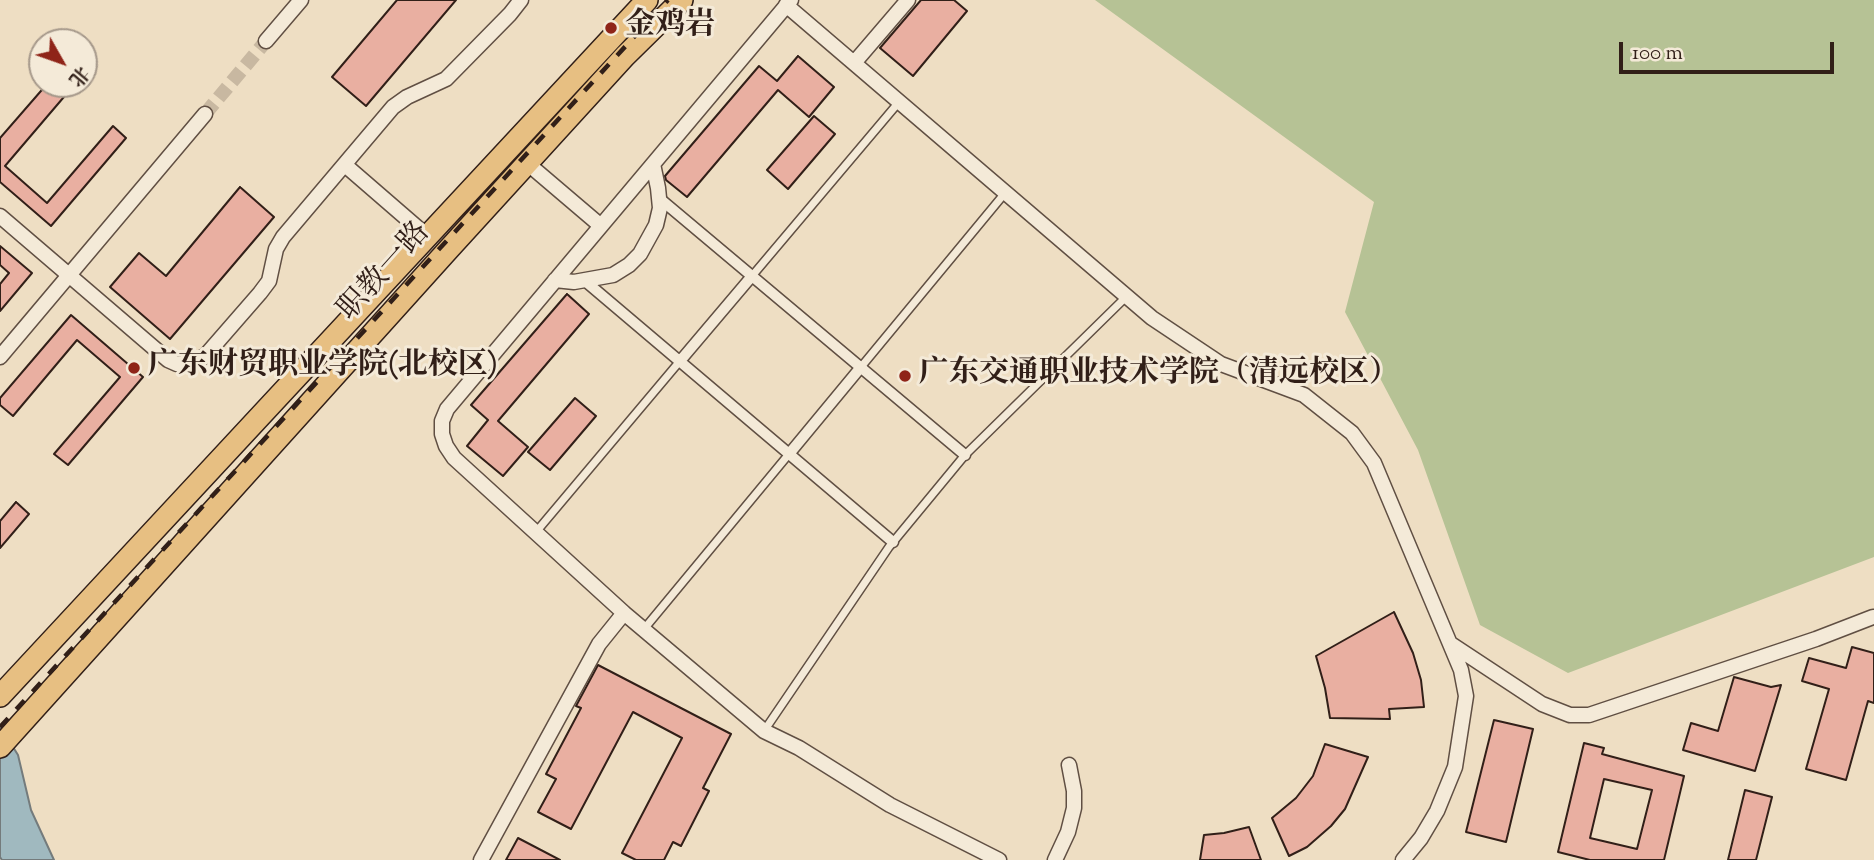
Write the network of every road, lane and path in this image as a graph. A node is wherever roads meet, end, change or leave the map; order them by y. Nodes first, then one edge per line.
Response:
1 (301, 0) edge
2 (521, 0) edge
3 (647, 0) edge
4 (682, 0) edge
5 (908, 0) edge
6 (789, 3) edge
7 (267, 41) tunnel mouth
8 (854, 63) junction
9 (899, 102) junction
10 (205, 114) tunnel mouth
11 (527, 163) junction
12 (345, 164) junction
13 (653, 164) junction
14 (1006, 193) junction
15 (659, 198) junction
16 (0, 216) edge
17 (601, 226) junction
18 (428, 236) junction
19 (69, 275) junction
20 (752, 276) junction
21 (555, 280) junction
22 (584, 281) junction
23 (1127, 296) junction
24 (0, 357) edge
25 (680, 361) junction
26 (861, 367) junction
27 (789, 454) junction
28 (965, 454) junction
29 (536, 532) junction
30 (893, 542) junction
31 (624, 613) junction
32 (1872, 617) edge
33 (644, 629) junction
34 (1451, 644) junction
35 (0, 696) edge
36 (764, 731) junction
37 (5, 742) edge
38 (1069, 765) dead end
39 (481, 860) edge
40 (999, 860) edge
41 (1055, 860) edge
42 (1403, 860) edge

1 - 7 street
2 - 12 street
3 - 18 main road, 职教一路
4 - 11 main road, 职教一路
5 - 8 street
6 - 8 street
6 - 13 street
8 - 9 street
9 - 14 street
9 - 20 lane
10 - 19 street
11 - 17 street
11 - 37 main road, 职教一路
12 - 18 street
12 - 19 street
13 - 15 street
13 - 17 street
14 - 23 street
14 - 26 lane
15 - 20 street
15 - 22 street
16 - 19 street
17 - 21 street
18 - 35 main road, 职教一路
19 - 24 street
20 - 25 street
20 - 26 street
21 - 22 street
21 - 29 street
22 - 25 street
23 - 28 lane
23 - 34 street
25 - 27 street
25 - 29 lane
26 - 27 street
26 - 28 street
27 - 30 street
27 - 33 lane
28 - 30 lane
29 - 31 street
30 - 36 lane
31 - 33 street
31 - 39 street
32 - 34 street
33 - 36 street
34 - 42 street
36 - 40 street
38 - 41 street

